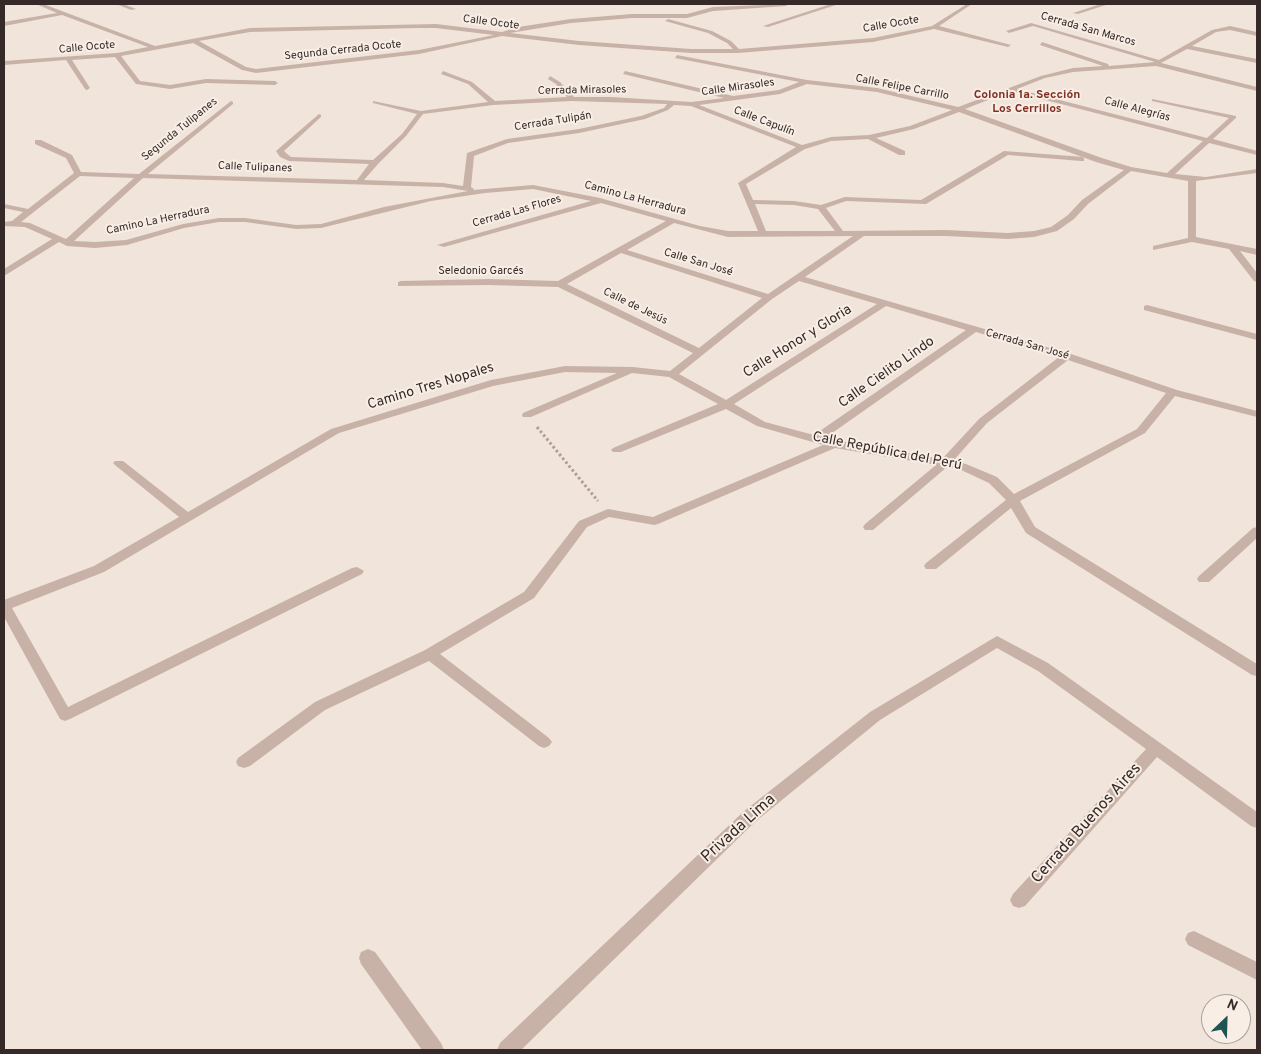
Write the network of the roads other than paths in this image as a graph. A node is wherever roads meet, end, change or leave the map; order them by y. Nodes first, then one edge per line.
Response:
1 (39, 4) edge
2 (119, 4) edge
3 (786, 4) edge
4 (836, 4) edge
5 (970, 4) edge
6 (1106, 4) edge
7 (133, 9) dead end
8 (64, 13) junction
9 (1076, 13) dead end
10 (647, 16) junction
11 (4, 24) edge
12 (766, 26) dead end
13 (1248, 26) dead end
14 (934, 27) junction
15 (1230, 28) junction
16 (1009, 31) dead end
17 (1257, 34) edge
18 (500, 35) junction
19 (194, 41) junction
20 (1042, 44) dead end
21 (1008, 45) dead end
22 (1187, 47) junction
23 (155, 48) junction
24 (665, 50) junction
25 (738, 51) junction
26 (117, 56) junction
27 (69, 60) junction
28 (1257, 61) edge
29 (4, 63) edge
30 (1158, 63) junction
31 (1113, 68) junction
32 (4, 71) edge
33 (443, 73) dead end
34 (625, 73) dead end
35 (550, 78) dead end
36 (276, 82) dead end
37 (807, 82) junction
38 (88, 88) dead end
39 (1010, 89) junction
40 (1257, 89) edge
41 (572, 99) junction
42 (740, 99) junction
43 (1154, 100) dead end
44 (375, 102) dead end
45 (232, 103) dead end
46 (493, 104) junction
47 (671, 104) junction
48 (691, 104) junction
49 (957, 109) junction
50 (421, 113) junction
51 (319, 116) dead end
52 (869, 137) junction
53 (1208, 141) junction
54 (38, 142) dead end
55 (802, 147) junction
56 (902, 153) dead end
57 (1257, 154) edge
58 (1101, 161) junction
59 (375, 162) junction
60 (1130, 169) junction
61 (1257, 171) edge
62 (78, 174) junction
63 (142, 176) junction
64 (1168, 176) junction
65 (1192, 179) junction
66 (360, 182) junction
67 (467, 188) junction
68 (485, 191) junction
69 (600, 200) junction
70 (750, 202) junction
71 (4, 206) edge
72 (821, 207) junction
73 (27, 211) junction
74 (672, 221) junction
75 (14, 223) junction
76 (4, 224) edge
77 (840, 232) junction
78 (864, 232) junction
79 (762, 234) junction
80 (58, 239) junction
81 (1192, 239) junction
82 (67, 243) junction
83 (441, 245) dead end
84 (1156, 248) dead end
85 (1233, 248) junction
86 (620, 250) junction
87 (1257, 252) edge
88 (4, 273) edge
89 (796, 277) junction
90 (1257, 279) edge
91 (401, 284) dead end
92 (560, 284) junction
93 (769, 297) junction
94 (885, 303) junction
95 (1147, 308) dead end
96 (974, 329) junction
97 (1257, 336) edge
98 (699, 352) junction
99 (1067, 356) junction
100 (633, 370) junction
101 (672, 374) junction
102 (1173, 392) junction
103 (726, 404) junction
104 (1257, 414) edge
105 (527, 415) road end
106 (816, 439) junction
107 (834, 444) junction
108 (617, 450) dead end
109 (119, 463) dead end
110 (945, 463) junction
111 (1014, 500) junction
112 (187, 517) junction
113 (869, 527) dead end
114 (1257, 531) edge
115 (931, 566) dead end
116 (357, 572) dead end
117 (1204, 579) dead end
118 (4, 605) edge
119 (430, 654) junction
120 (1257, 671) edge
121 (544, 742) dead end
122 (1156, 748) junction
123 (244, 762) dead end
124 (1257, 820) edge
125 (1019, 900) dead end
126 (1194, 939) dead end
127 (368, 958) dead end
128 (1257, 971) edge
129 (434, 1050) edge
130 (507, 1050) edge

1 - 8 street
2 - 7 street
3 - 10 street
4 - 12 street
5 - 14 street, Calle Ocote
6 - 9 street
8 - 11 street
8 - 23 street
10 - 18 street
10 - 25 street
13 - 15 street
14 - 21 street
14 - 25 street, Calle Ocote
15 - 17 street
15 - 22 street
16 - 30 street, Cerrada San Marcos
18 - 19 street, Calle Ocote
18 - 19 street, Segunda Cerrada Ocote
18 - 24 street, Calle Ocote
19 - 23 street, Calle Ocote
20 - 31 street
22 - 28 street
22 - 30 street
23 - 26 street, Calle Ocote
24 - 25 street, Calle Ocote
24 - 37 street, Calle Felipe Carrillo
26 - 27 street, Calle Ocote
26 - 36 street
27 - 29 street, Calle Ocote
27 - 38 street
29 - 32 street
30 - 31 street
30 - 40 street, Cerrada San Marcos
31 - 39 street
33 - 46 street
34 - 42 street
35 - 41 street
37 - 42 street, Calle Mirasoles
37 - 49 street, Calle Felipe Carrillo
39 - 49 street
39 - 53 street, Calle Alegrías
41 - 46 street, Cerrada Mirasoles
41 - 47 street, Cerrada Mirasoles
42 - 48 street, Calle Mirasoles
43 - 53 street
44 - 50 street
45 - 63 street, Segunda Tulipanes
46 - 50 street, Cerrada Mirasoles
47 - 48 street, Calle Mirasoles
47 - 67 street, Cerrada Tulipán
48 - 55 street, Calle Capulín
49 - 52 street
49 - 58 street, Calle Felipe Carrillo
50 - 59 street
51 - 59 street
52 - 55 street
52 - 56 street
53 - 57 street, Calle Alegrías
53 - 64 street
54 - 62 street
55 - 70 street
58 - 60 street, Calle Felipe Carrillo
58 - 72 street
59 - 66 street
60 - 64 street
60 - 78 street, Camino La Herradura
61 - 65 street
62 - 63 street, Calle Tulipanes
62 - 73 street
63 - 66 street, Calle Tulipanes
63 - 82 street, Segunda Tulipanes
64 - 65 street
65 - 81 street
66 - 67 street, Calle Tulipanes
67 - 68 street, Calle Tulipanes
68 - 69 street, Camino La Herradura
68 - 82 street, Camino La Herradura
69 - 74 street, Camino La Herradura
69 - 83 street, Cerrada Las Flores
70 - 72 street
70 - 79 street
71 - 73 street
72 - 77 street
73 - 75 street
74 - 79 street, Camino La Herradura
74 - 86 street
75 - 76 street
75 - 80 street, Camino La Herradura
77 - 78 street, Camino La Herradura
77 - 79 street, Camino La Herradura
78 - 89 street
80 - 82 street, Camino La Herradura
80 - 88 street
81 - 84 street
81 - 85 street
85 - 87 street
85 - 90 street
86 - 92 street
86 - 93 street, Calle San José
89 - 93 street
89 - 94 street, Cerrada San José
91 - 92 street, Seledonio Garcés
92 - 98 street, Calle de Jesús
93 - 98 street
94 - 96 street, Cerrada San José
94 - 103 street, Calle Honor y Gloria
95 - 97 street
96 - 99 street, Cerrada San José
96 - 106 street, Calle Cielito Lindo
98 - 101 street
99 - 102 street, Cerrada San José
99 - 110 street
100 - 101 street, Camino Tres Nopales
100 - 105 street
100 - 112 street, Camino Tres Nopales
101 - 103 street, Calle República del Perú
102 - 104 street, Cerrada San José
102 - 111 street
103 - 106 street, Calle República del Perú
103 - 108 street, Calle Honor y Gloria
106 - 107 street, Calle República del Perú
107 - 110 street, Calle República del Perú
107 - 119 street
109 - 112 street
110 - 111 street, Calle República del Perú
110 - 113 street
111 - 115 street
111 - 120 street, Calle República del Perú
112 - 118 street, Camino Tres Nopales
114 - 117 street
116 - 118 street
119 - 121 street
119 - 123 street
122 - 124 street
122 - 125 street, Cerrada Buenos Aires
122 - 130 street, Privada Lima
126 - 128 street
127 - 129 street

